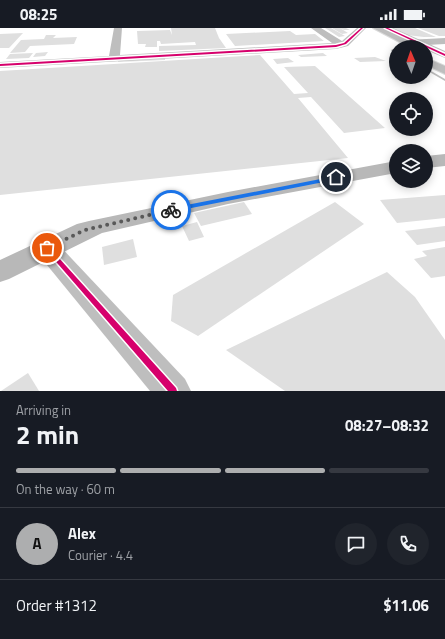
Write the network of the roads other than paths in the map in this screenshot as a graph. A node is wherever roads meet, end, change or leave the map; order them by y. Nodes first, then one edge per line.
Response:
1 (118, 28) edge
2 (315, 28) edge
3 (362, 28) edge
4 (377, 28) edge
5 (386, 28) edge
6 (396, 40) edge
7 (400, 40) edge
8 (403, 40) edge
9 (445, 40) edge
10 (433, 42) edge
11 (342, 45) junction
12 (433, 52) edge
13 (433, 54) edge
14 (445, 55) edge
15 (114, 58) junction
16 (445, 60) edge
17 (433, 64) edge
18 (0, 65) edge
19 (445, 70) edge
20 (445, 160) edge
21 (433, 161) edge
22 (389, 168) edge
23 (47, 248) junction
24 (0, 272) edge
25 (173, 391) edge

1 - 15 street
2 - 11 street
3 - 6 street
3 - 11 street
4 - 7 street
5 - 8 street
9 - 10 street
11 - 15 street
12 - 14 street
13 - 16 street
15 - 18 street
17 - 19 street
20 - 21 main road
22 - 23 main road
23 - 24 main road
23 - 25 street

